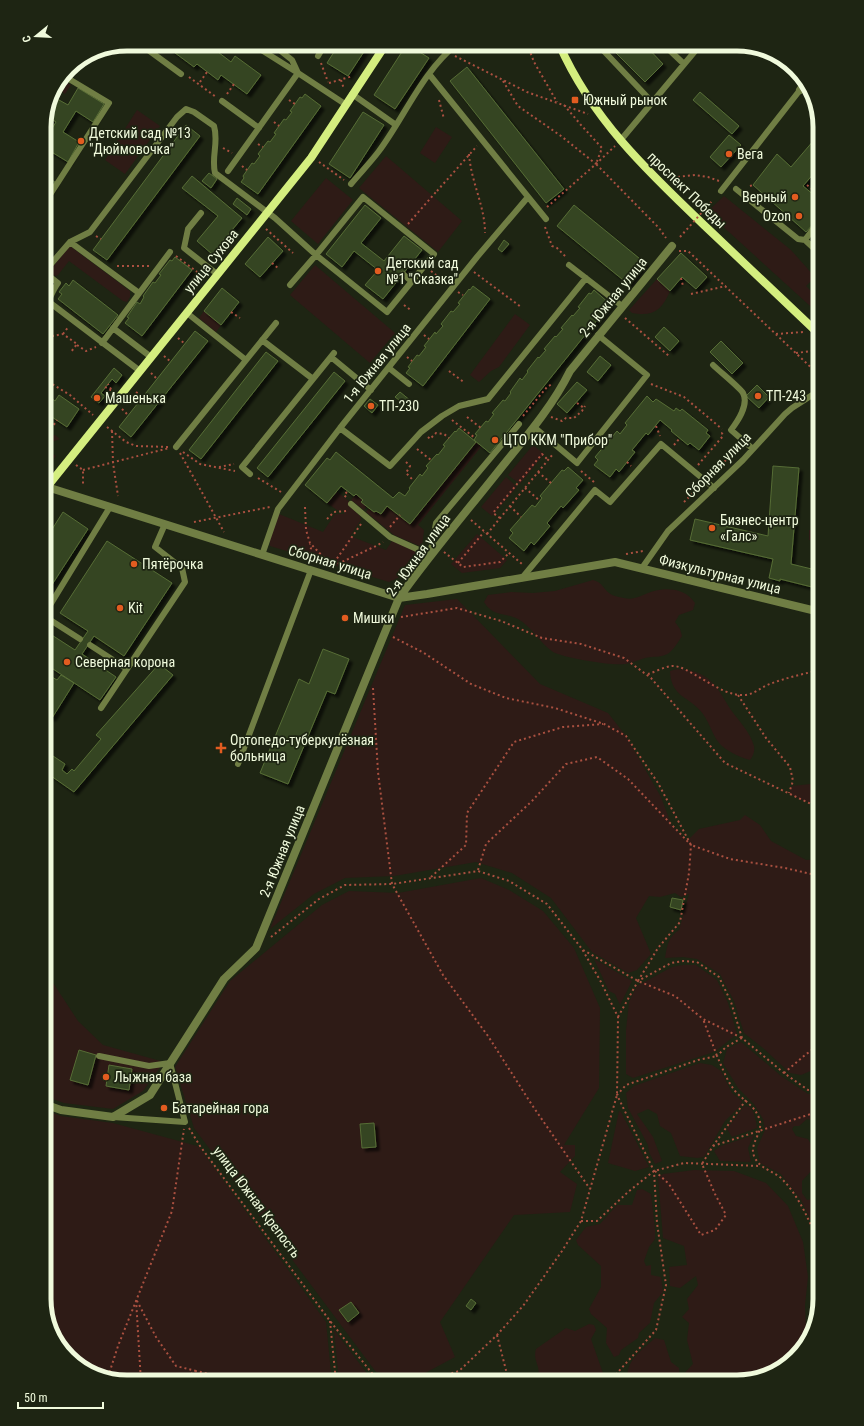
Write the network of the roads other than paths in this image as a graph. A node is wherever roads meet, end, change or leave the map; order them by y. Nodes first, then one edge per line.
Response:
1 (150, 51) edge
2 (264, 51) edge
3 (281, 51) edge
4 (321, 51) edge
5 (381, 51) edge
6 (444, 51) edge
7 (448, 51) edge
8 (562, 51) edge
9 (604, 51) edge
10 (670, 51) edge
11 (695, 51) edge
12 (446, 53) junction
13 (318, 56) road end
14 (684, 64) junction
15 (298, 72) junction
16 (181, 74) dead end
17 (429, 74) junction
18 (69, 79) edge
19 (801, 87) edge
20 (352, 94) junction
21 (222, 101) road end
22 (652, 102) junction
23 (345, 104) junction
24 (396, 125) junction
25 (259, 128) junction
26 (620, 141) junction
27 (228, 171) dead end
28 (351, 184) road end
29 (736, 189) dead end
30 (721, 191) dead end
31 (51, 193) edge
32 (528, 197) junction
33 (267, 212) junction
34 (201, 213) dead end
35 (546, 219) dead end
36 (813, 229) edge
37 (805, 240) junction
38 (70, 242) junction
39 (672, 246) road end
40 (813, 247) edge
41 (170, 252) road end
42 (316, 254) junction
43 (51, 264) edge
44 (569, 265) road end
45 (217, 274) junction
46 (403, 274) dead end
47 (51, 278) edge
48 (586, 278) junction
49 (411, 281) junction
50 (290, 285) dead end
51 (139, 293) junction
52 (51, 296) edge
53 (51, 304) edge
54 (620, 309) junction
55 (187, 313) junction
56 (276, 323) dead end
57 (113, 328) junction
58 (813, 328) edge
59 (598, 335) junction
60 (262, 340) junction
61 (102, 343) junction
62 (151, 357) junction
63 (246, 360) junction
64 (713, 365) dead end
65 (389, 368) junction
66 (140, 371) junction
67 (313, 379) junction
68 (409, 384) dead end
69 (371, 390) junction
70 (813, 395) edge
71 (519, 424) road end
72 (534, 427) junction
73 (340, 428) junction
74 (176, 447) road end
75 (753, 449) junction
76 (250, 474) road end
77 (51, 481) edge
78 (714, 488) junction
79 (51, 489) edge
80 (351, 504) dead end
81 (110, 507) junction
82 (166, 524) junction
83 (262, 555) junction
84 (430, 555) junction
85 (615, 562) joint
86 (642, 568) junction
87 (311, 570) junction
88 (522, 578) junction
89 (399, 598) junction
90 (51, 604) edge
91 (813, 610) edge
92 (51, 620) edge
93 (80, 639) dead end
94 (90, 646) dead end
95 (127, 669) junction
96 (101, 708) dead end
97 (238, 764) dead end
98 (99, 1056) dead end
99 (170, 1064) junction
100 (51, 1106) edge
101 (113, 1117) junction

1 - 16 lane
2 - 15 lane
3 - 15 lane
4 - 13 lane
5 - 20 street, улица Сухова
6 - 12 lane
7 - 12 lane
8 - 26 street, проспект Победы
9 - 22 lane
10 - 14 lane
11 - 14 lane
12 - 17 lane
14 - 22 lane
15 - 23 lane
15 - 25 lane
17 - 24 lane
17 - 32 lane
18 - 31 lane
19 - 30 lane
20 - 23 street, улица Сухова
20 - 24 lane
21 - 25 lane
22 - 26 lane
23 - 33 street, улица Сухова
24 - 28 lane
25 - 27 lane
26 - 58 street, проспект Победы
29 - 37 lane
32 - 35 lane
32 - 65 lane, 1-я Южная улица
33 - 38 lane
33 - 42 lane
33 - 45 street, улица Сухова
34 - 45 lane
36 - 37 lane
37 - 40 lane
38 - 43 lane
38 - 51 lane
39 - 54 street, 2-я Южная улица
41 - 51 lane
42 - 49 lane
42 - 49 lane
42 - 50 lane
44 - 48 lane
45 - 55 street, улица Сухова
46 - 49 lane
47 - 52 lane
48 - 54 lane
48 - 73 lane
51 - 57 lane
53 - 61 lane
54 - 59 street, 2-я Южная улица
55 - 62 street, улица Сухова
55 - 63 lane
56 - 60 lane
57 - 61 lane
57 - 62 lane
59 - 72 street, 2-я Южная улица
59 - 72 lane
60 - 63 lane
60 - 67 lane
61 - 66 lane
62 - 66 street, улица Сухова
63 - 74 lane
64 - 75 lane
65 - 68 lane
65 - 69 lane, 1-я Южная улица
66 - 77 street, улица Сухова
67 - 69 lane
67 - 76 lane
69 - 73 lane, 1-я Южная улица
70 - 75 lane, Сборная улица
71 - 84 lane
72 - 84 street, 2-я Южная улица
73 - 83 lane, 1-я Южная улица
75 - 78 lane, Сборная улица
78 - 86 lane, Сборная улица
78 - 88 lane
79 - 81 street, Сборная улица
80 - 84 lane
81 - 82 street, Сборная улица
81 - 90 lane
82 - 83 street, Сборная улица
82 - 95 lane
83 - 87 street, Сборная улица
84 - 89 street, 2-я Южная улица
85 - 86 street, Физкультурная улица
85 - 88 street, Сборная улица
86 - 91 street, Физкультурная улица
87 - 89 street, Сборная улица
87 - 97 lane
88 - 89 street, Сборная улица
89 - 99 street, 2-я Южная улица
92 - 93 lane
94 - 95 lane
95 - 96 lane
98 - 99 lane
99 - 101 street, 2-я Южная улица
99 - 101 lane
100 - 101 street

